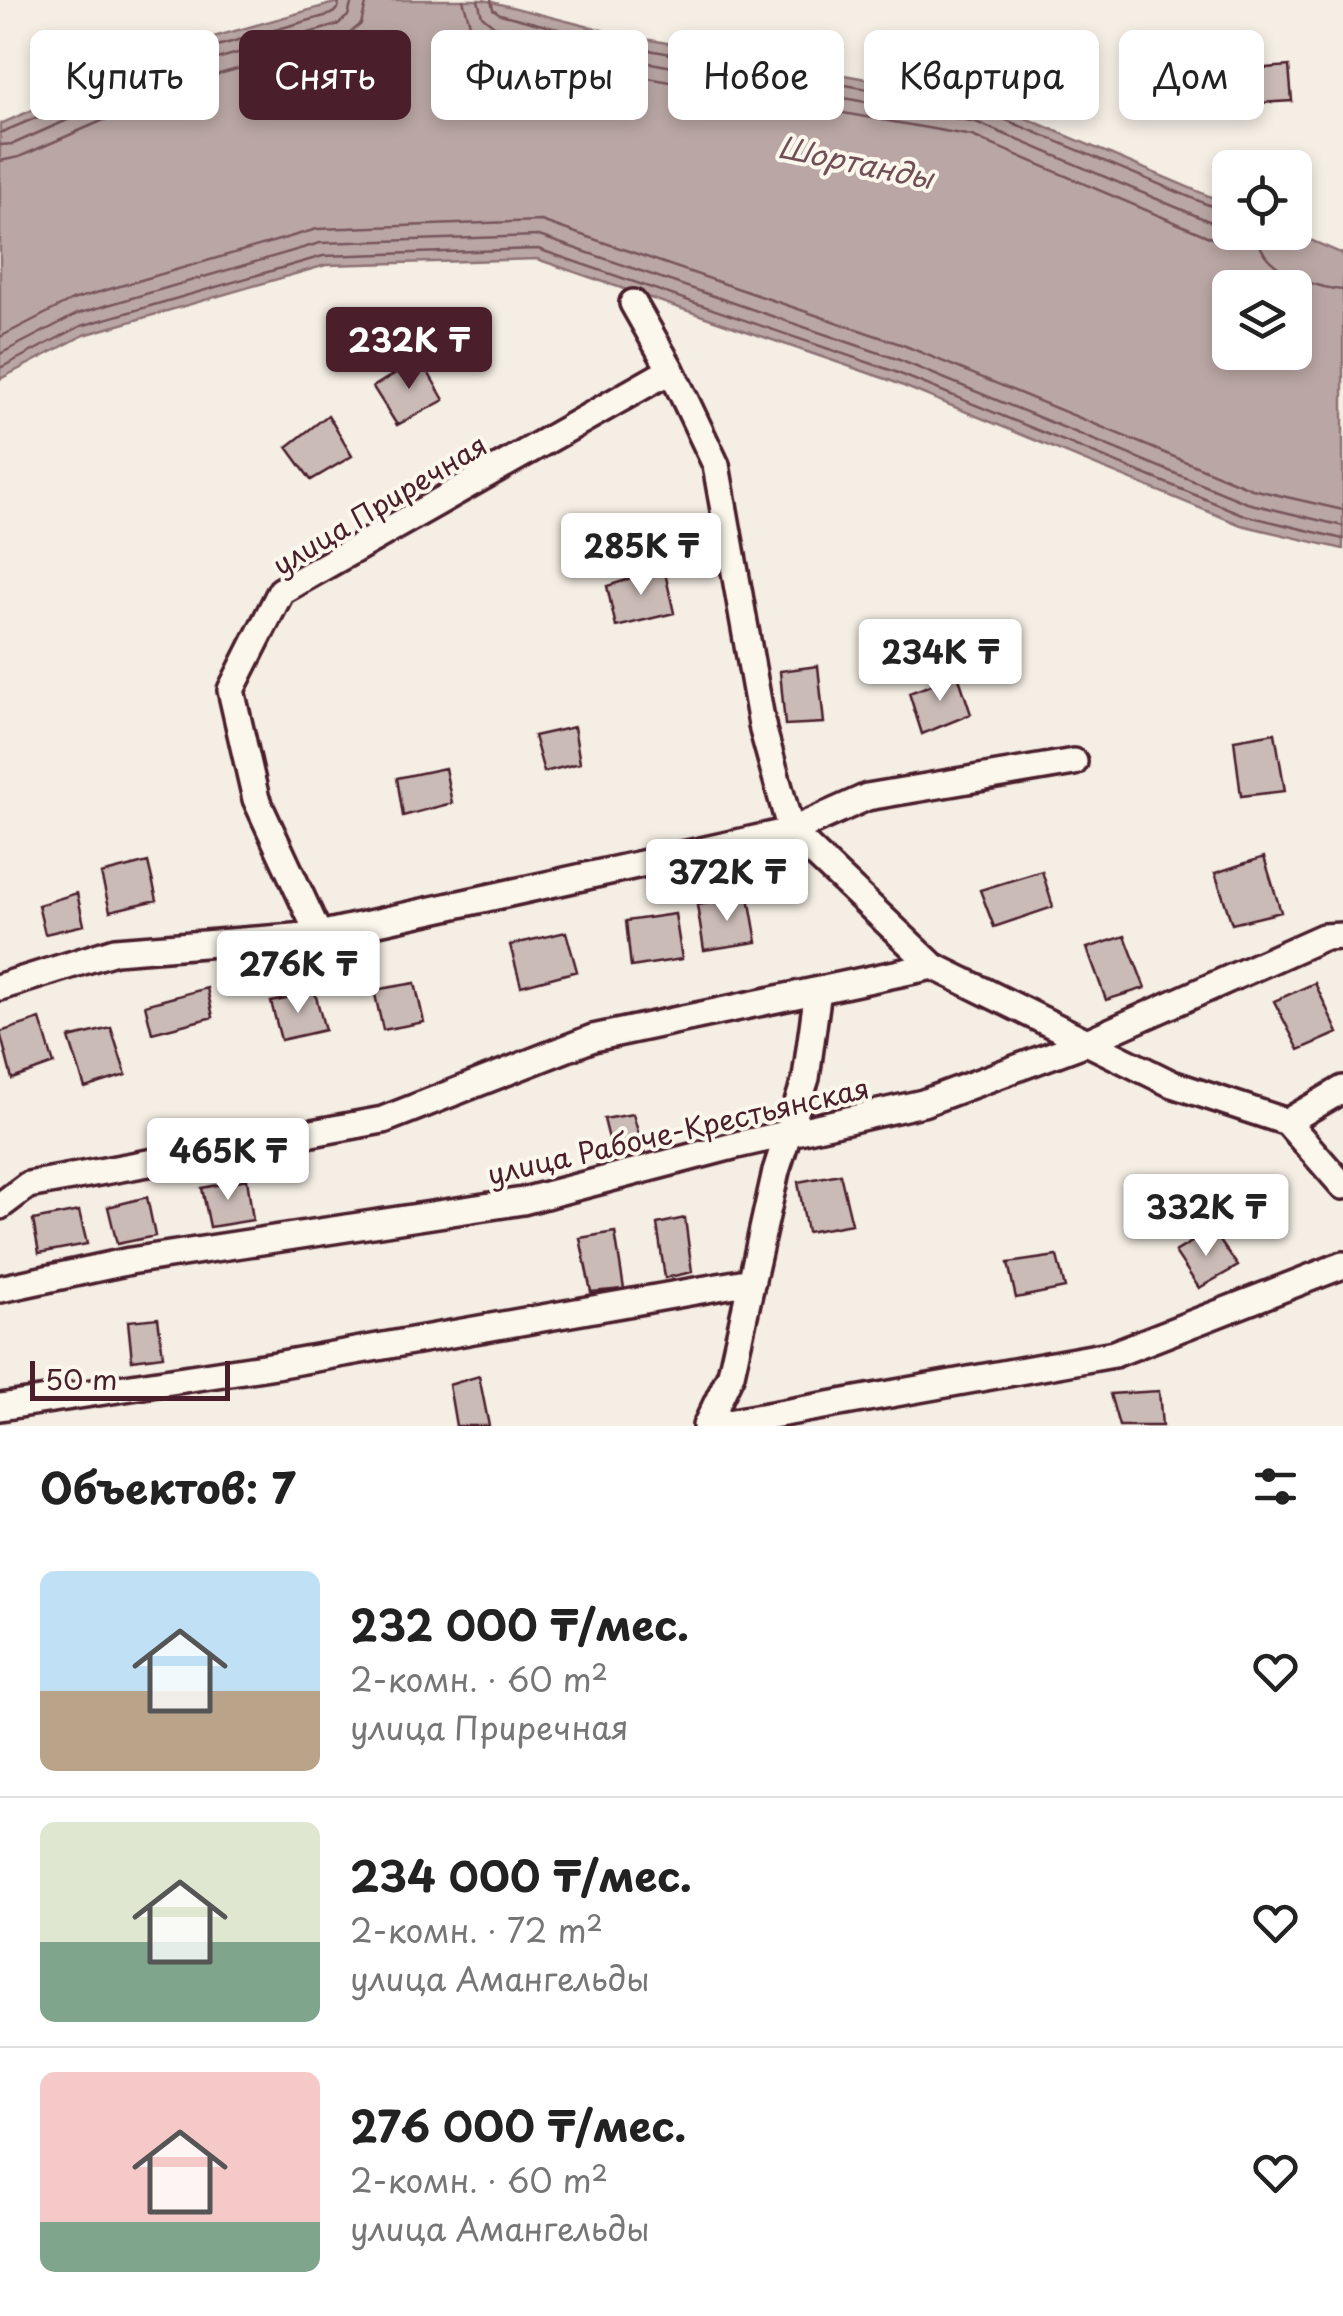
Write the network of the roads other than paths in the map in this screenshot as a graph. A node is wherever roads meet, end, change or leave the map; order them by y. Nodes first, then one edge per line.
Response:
1 (633, 303) dead end
2 (671, 370) junction
3 (1074, 762) dead end
4 (791, 831) junction
5 (319, 935) junction
6 (1343, 936) edge
7 (933, 966) junction
8 (0, 987) edge
9 (818, 990) junction
10 (1087, 1042) junction
11 (1343, 1089) edge
12 (1287, 1122) junction
13 (788, 1134) junction
14 (1343, 1186) edge
15 (0, 1206) edge
16 (1343, 1265) edge
17 (752, 1282) junction
18 (0, 1289) edge
19 (0, 1406) edge
20 (708, 1426) edge

1 - 2 street
2 - 4 street
2 - 5 street, улица Приречная
3 - 4 street
4 - 5 street
4 - 7 street
5 - 8 street
6 - 10 street, улица Рабоче-Крестьянская
7 - 9 street
7 - 10 street
9 - 13 street
9 - 15 street
10 - 12 street
10 - 13 street, улица Рабоче-Крестьянская
11 - 12 street
12 - 14 street
13 - 17 street
13 - 18 street, улица Рабоче-Крестьянская
16 - 20 street
17 - 19 street
17 - 20 street

